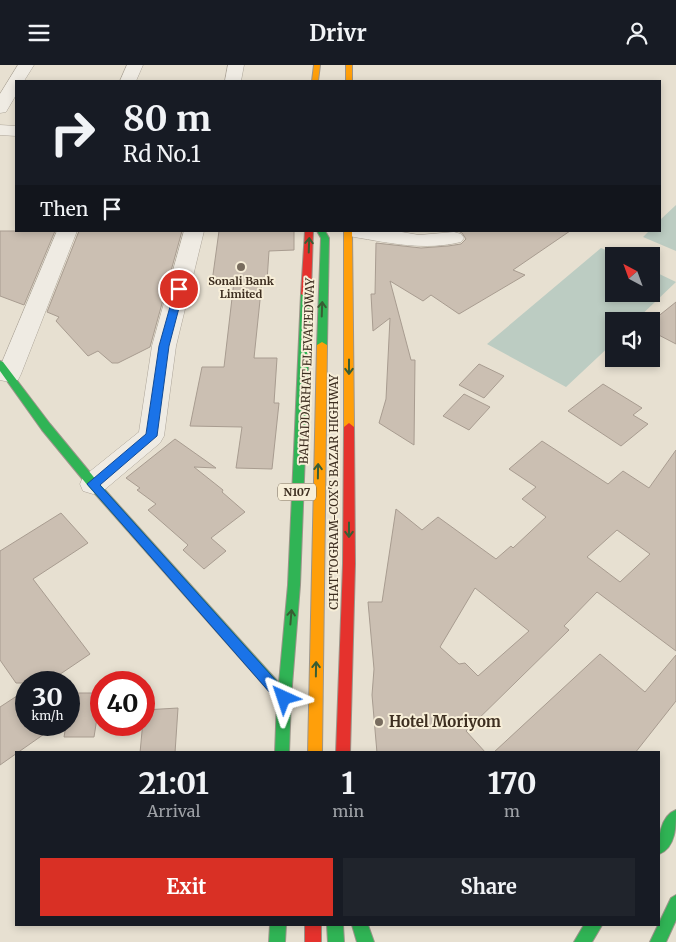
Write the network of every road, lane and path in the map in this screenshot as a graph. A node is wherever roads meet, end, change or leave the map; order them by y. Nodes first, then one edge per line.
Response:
1 (26, 65) edge
2 (135, 65) edge
3 (236, 65) edge
4 (317, 65) edge
5 (349, 65) edge
6 (17, 80) edge
7 (128, 80) edge
8 (232, 80) edge
9 (315, 80) edge
10 (349, 80) edge
11 (15, 83) edge
12 (0, 108) edge
13 (0, 130) edge
14 (15, 131) edge
15 (67, 232) edge
16 (194, 232) edge
17 (309, 232) edge
18 (322, 232) edge
19 (340, 232) edge
20 (348, 232) edge
21 (360, 232) edge
22 (454, 238) dead end
23 (5, 369) edge
24 (337, 426) dead end
25 (93, 484) junction
26 (336, 594) dead end
27 (284, 698) junction
28 (282, 751) edge
29 (315, 751) edge
30 (336, 751) edge
31 (343, 751) edge
32 (674, 812) edge
33 (660, 826) edge
34 (660, 845) edge
35 (674, 897) edge
36 (660, 914) edge
37 (278, 926) edge
38 (313, 926) edge
39 (334, 926) edge
40 (360, 926) edge
41 (593, 926) edge
42 (277, 942) edge
43 (314, 942) edge
44 (336, 942) edge
45 (366, 942) edge
46 (582, 942) edge
47 (658, 942) edge

1 - 6 street
2 - 7 street
3 - 8 street
4 - 9 main road
5 - 10 main road
11 - 12 street
13 - 14 street
15 - 23 street
16 - 25 street
27 -> 17 main road, N107
29 -> 18 main road, BAHADDARHAT ELEVATEDWAY
19 - 24 main road
20 -> 31 main road, CHATTOGRAM-COX'S BAZAR HIGHWAY
21 - 22 street
23 - 25 main road
25 - 27 main road
26 - 30 main road
27 - 28 main road, N107
32 - 33 main road
32 - 34 main road
35 - 36 main road
35 - 47 main road
37 - 42 main road
38 - 43 main road
39 - 44 main road
40 - 45 main road
41 - 46 main road

